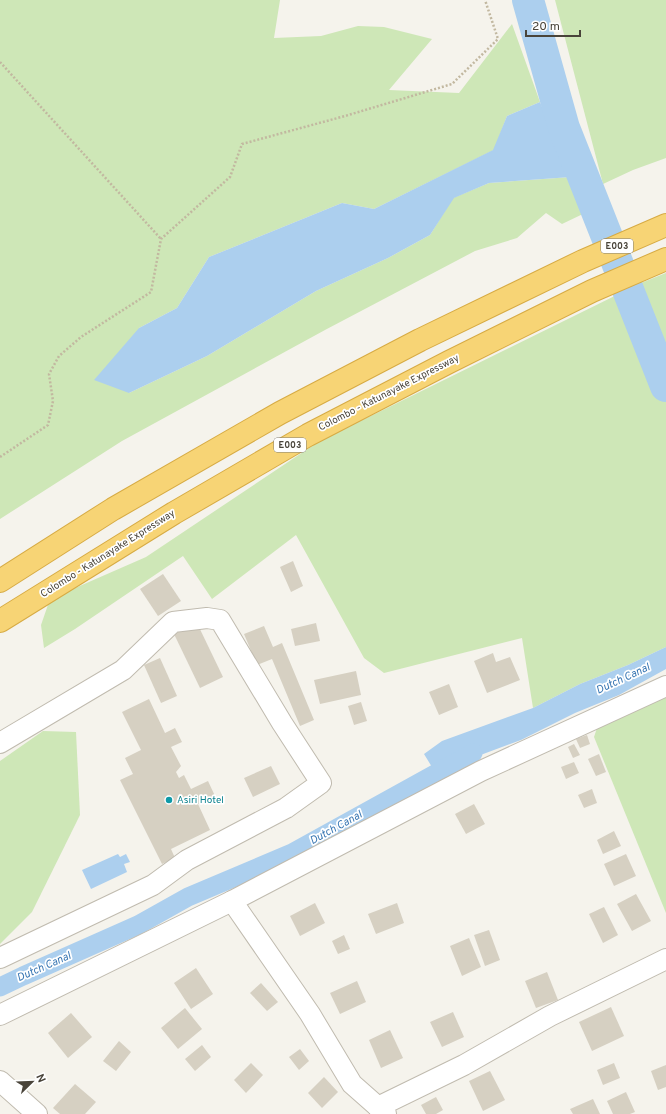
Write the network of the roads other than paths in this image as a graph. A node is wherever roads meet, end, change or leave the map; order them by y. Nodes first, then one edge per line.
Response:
1 (659, 228) edge
2 (663, 260) edge
3 (0, 581) edge
4 (0, 621) edge
5 (666, 686) edge
6 (0, 743) edge
7 (232, 901) junction
8 (0, 958) edge
9 (666, 959) edge
10 (0, 1015) edge
11 (0, 1081) edge
12 (382, 1111) edge
13 (37, 1114) edge

1 - 3 highway, E003
2 - 4 highway, Colombo - Katunayake Expressway / E003
5 - 7 street
6 - 8 street
7 - 10 street
7 - 12 street
9 - 12 street
11 - 13 street

